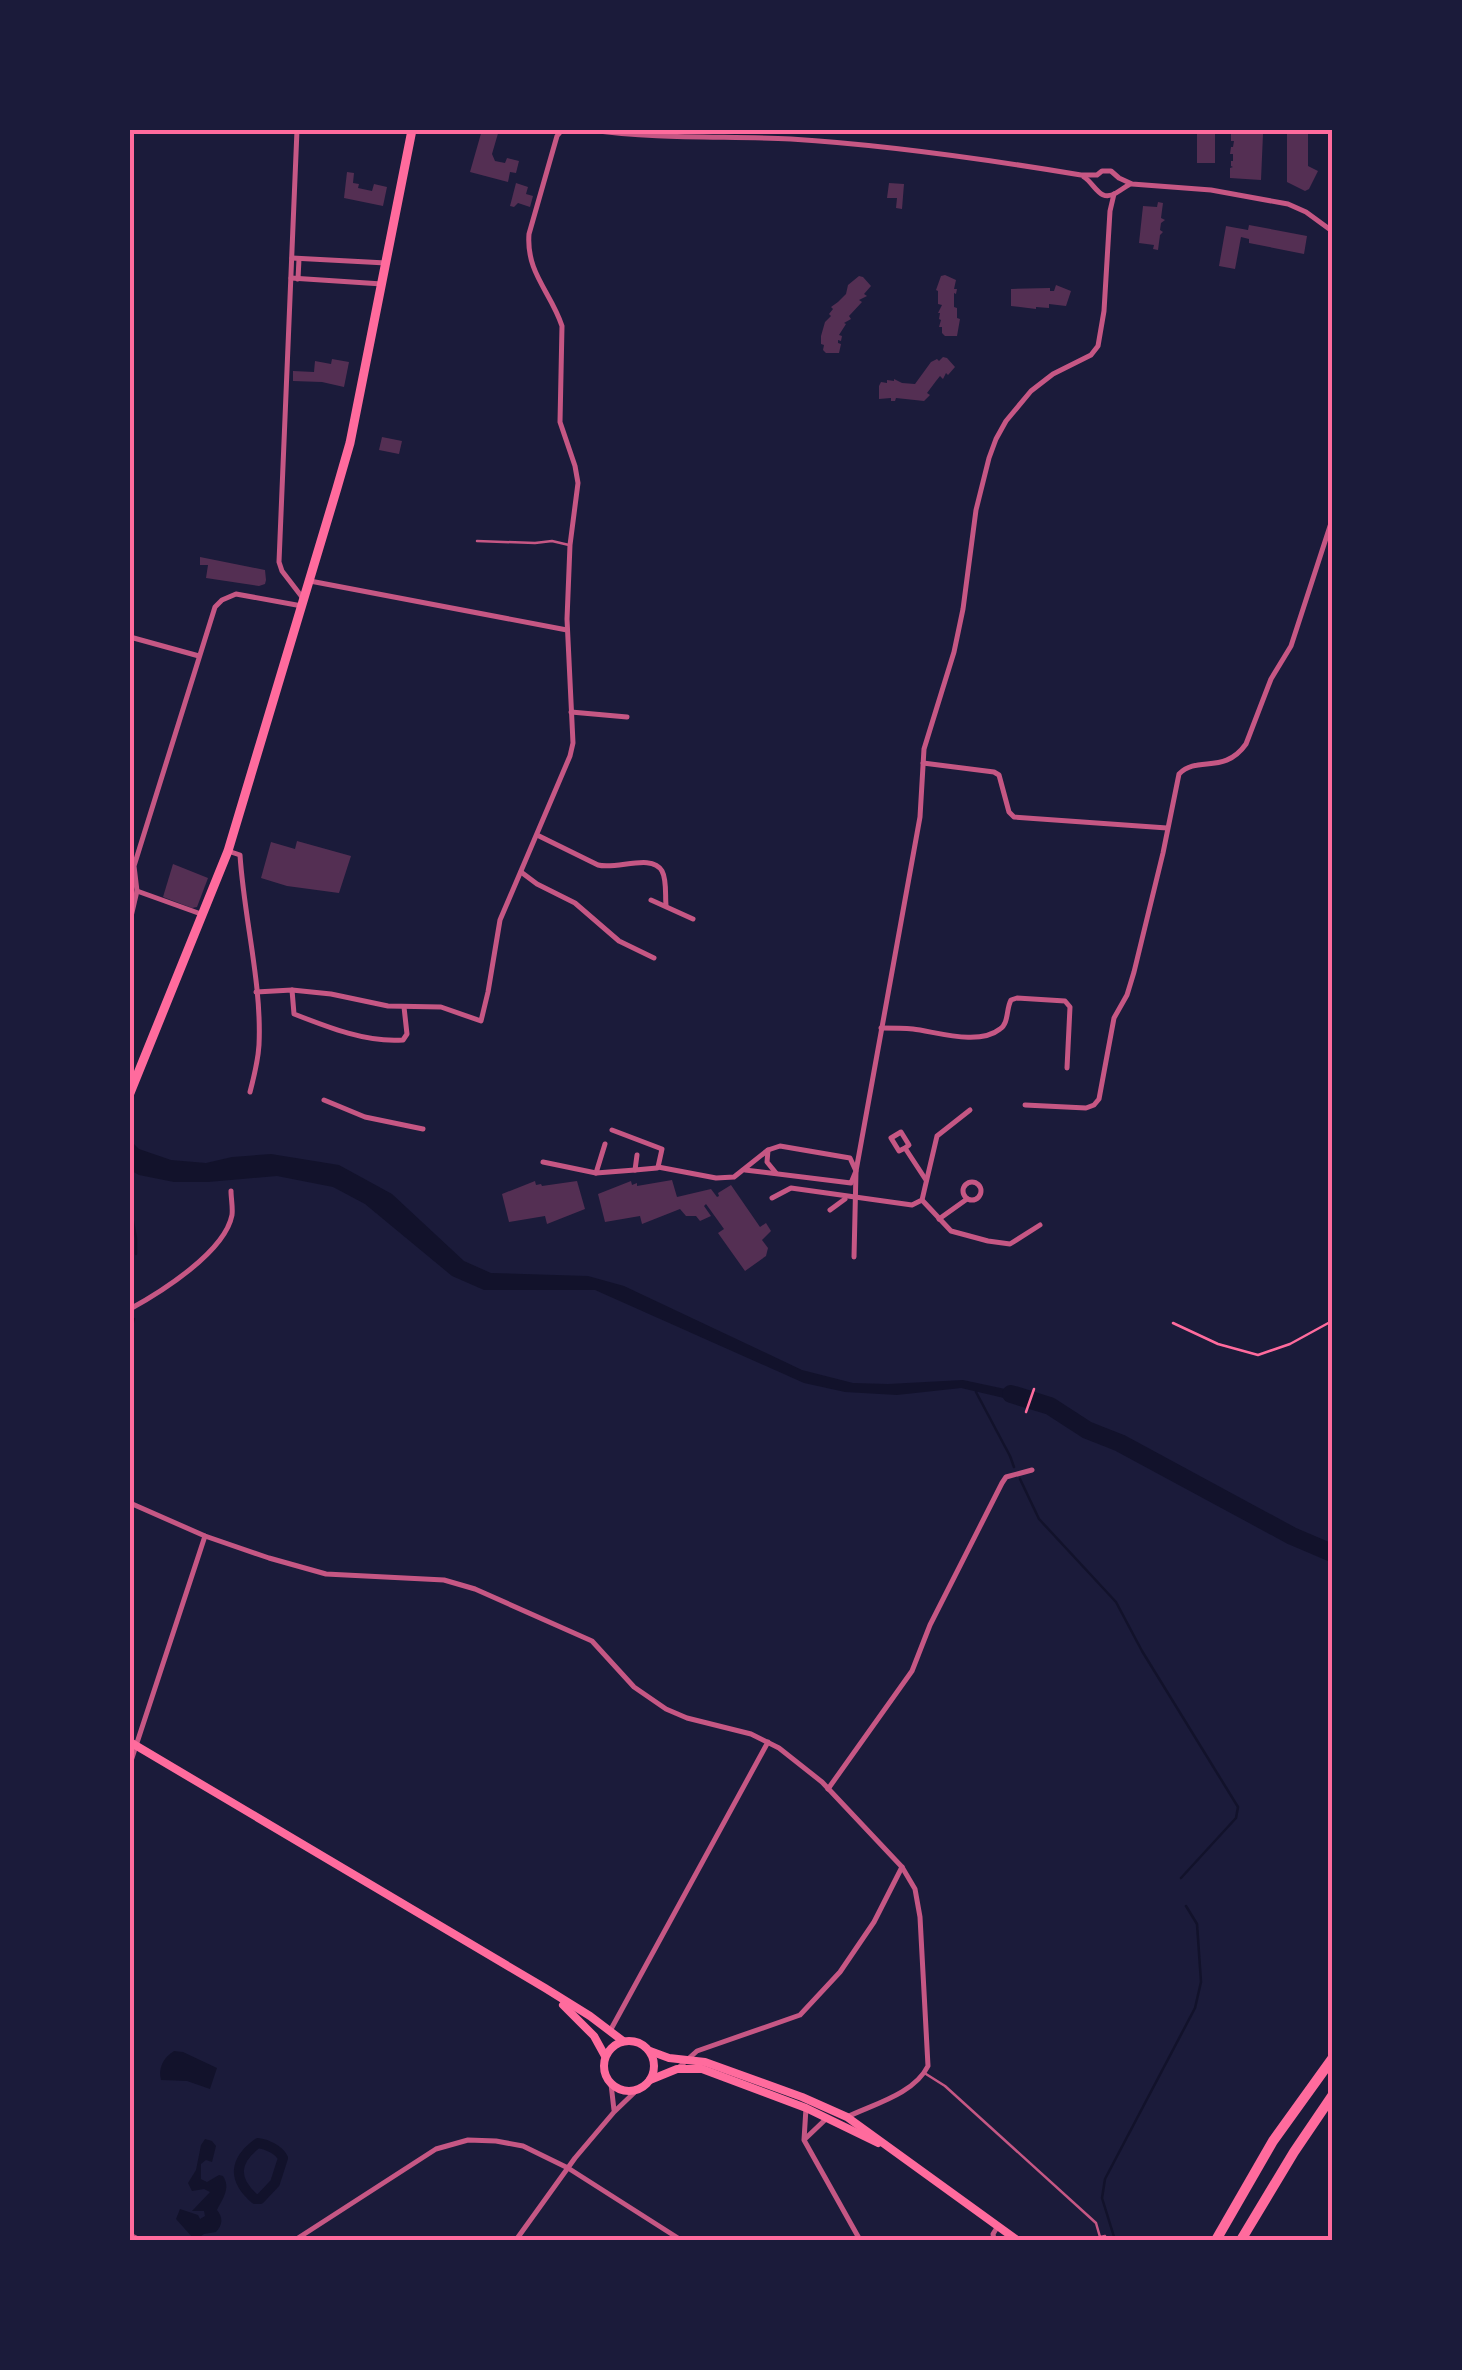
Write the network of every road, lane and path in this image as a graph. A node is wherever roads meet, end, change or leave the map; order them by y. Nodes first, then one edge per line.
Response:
1 (297, 130) edge
2 (412, 130) edge
3 (562, 130) edge
4 (590, 130) edge
5 (636, 130) edge
6 (680, 136) junction
7 (1081, 175) junction
8 (1097, 175) junction
9 (1119, 178) junction
10 (1093, 183) junction
11 (1132, 184) junction
12 (1117, 192) junction
13 (1101, 195) junction
14 (1110, 212) junction
15 (1332, 231) edge
16 (296, 258) junction
17 (386, 263) junction
18 (295, 279) junction
19 (382, 284) junction
20 (1332, 520) edge
21 (477, 541) dead end
22 (570, 545) junction
23 (310, 581) junction
24 (303, 603) junction
25 (568, 630) junction
26 (130, 636) edge
27 (198, 656) junction
28 (572, 712) junction
29 (627, 718) dead end
30 (923, 763) junction
31 (1167, 828) junction
32 (537, 835) junction
33 (228, 851) junction
34 (521, 872) junction
35 (136, 891) junction
36 (651, 900) dead end
37 (666, 905) junction
38 (201, 914) junction
39 (692, 919) dead end
40 (130, 921) edge
41 (654, 958) dead end
42 (292, 990) junction
43 (256, 992) junction
44 (404, 1007) junction
45 (881, 1028) junction
46 (1067, 1068) dead end
47 (250, 1092) dead end
48 (130, 1093) edge
49 (324, 1100) dead end
50 (1025, 1105) dead end
51 (970, 1110) dead end
52 (424, 1130) dead end
53 (612, 1130) dead end
54 (605, 1144) dead end
55 (905, 1148) dead end
56 (768, 1150) junction
57 (637, 1155) dead end
58 (543, 1162) dead end
59 (660, 1168) junction
60 (635, 1170) junction
61 (745, 1170) junction
62 (856, 1171) junction
63 (776, 1173) junction
64 (596, 1174) junction
65 (926, 1180) junction
66 (231, 1191) dead end
67 (848, 1197) junction
68 (772, 1198) dead end
69 (857, 1198) junction
70 (967, 1199) dead end
71 (922, 1200) junction
72 (830, 1210) dead end
73 (939, 1218) junction
74 (1040, 1225) dead end
75 (854, 1257) dead end
76 (130, 1309) edge
77 (1332, 1321) edge
78 (1174, 1324) dead end
79 (1034, 1389) dead end
80 (1026, 1412) dead end
81 (1032, 1470) dead end
82 (130, 1502) edge
83 (205, 1536) junction
84 (768, 1742) junction
85 (134, 1744) edge
86 (130, 1764) edge
87 (828, 1789) junction
88 (902, 1867) junction
89 (545, 1988) junction
90 (610, 2031) junction
91 (623, 2041) junction
92 (650, 2051) junction
93 (605, 2056) junction
94 (690, 2059) junction
95 (1332, 2060) edge
96 (677, 2069) junction
97 (924, 2073) junction
98 (650, 2080) junction
99 (611, 2084) junction
100 (638, 2090) junction
101 (1332, 2096) edge
102 (806, 2108) junction
103 (614, 2112) junction
104 (847, 2117) junction
105 (828, 2118) junction
106 (804, 2140) junction
107 (568, 2168) junction
108 (926, 2174) junction
109 (998, 2226) junction
110 (130, 2235) edge
111 (1105, 2236) dead end
112 (520, 2239) edge
113 (140, 2240) edge
114 (296, 2240) edge
115 (681, 2240) edge
116 (860, 2240) edge
117 (994, 2240) edge
118 (1017, 2240) edge
119 (1216, 2240) edge
120 (1241, 2240) edge

1 - 16 street
2 - 17 main road
3 - 22 street
4 - 6 street
5 - 6 street
6 - 7 street
7 - 8 street
7 - 10 street
8 - 9 street
8 - 10 street
9 - 11 street
9 - 12 street
10 - 13 street
11 - 12 street
11 - 15 street
12 - 13 street
12 - 14 street
13 - 14 street
14 - 30 street
16 - 17 street
16 - 18 street
17 - 19 main road
18 - 19 street
18 - 24 street
19 - 23 main road
20 - 31 street
21 - 22 lane
22 - 25 street
23 - 24 main road
23 - 25 street
24 - 27 street
24 - 33 main road
25 - 28 street
26 - 27 street
27 - 35 street
28 - 29 street
28 - 32 street
30 - 31 street
30 - 45 street
31 - 50 street
32 - 34 street
32 - 37 street
33 - 38 main road
33 - 43 street
34 - 41 street
34 - 44 street
35 - 38 street
35 - 40 street
36 - 37 street
37 - 39 street
38 - 48 main road
42 - 43 street
42 - 44 street
42 - 44 street
43 - 47 street
45 - 46 street
45 - 62 street
49 - 52 street
51 - 65 street
53 - 59 street
54 - 64 street
55 - 65 street
56 - 61 street
56 - 62 street
56 - 63 street
57 - 60 street
58 - 64 street
59 - 60 street
59 - 61 street
60 - 64 street
61 - 63 street
62 - 63 street
62 - 69 street
65 - 71 street
66 - 76 street
67 - 68 street
67 - 69 street
67 - 72 street
69 - 71 street
69 - 75 street
70 - 73 street
71 - 73 street
73 - 74 street
77 - 78 path
79 - 80 path
81 - 87 street
82 - 83 street
83 - 84 street
83 - 85 street
84 - 87 street
84 - 90 street
85 - 86 street
85 - 89 main road
87 - 88 street
88 - 94 street
88 - 97 street
89 - 90 main road
89 - 93 main road
90 - 91 main road
91 - 92 main road
91 - 93 main road
92 - 94 main road
92 - 98 main road
93 - 99 main road
94 - 96 street
94 - 104 main road
95 - 119 highway
96 - 98 main road
96 - 102 main road
97 - 104 street
97 - 111 lane
98 - 100 main road
99 - 100 main road
99 - 103 street
100 - 103 street
101 - 120 highway
102 - 105 main road
102 - 106 street
103 - 107 street
104 - 108 main road
105 - 106 street
105 - 108 main road
106 - 116 street
107 - 112 street
107 - 114 street
107 - 115 street
108 - 109 main road
109 - 117 street
109 - 118 main road
110 - 113 street

